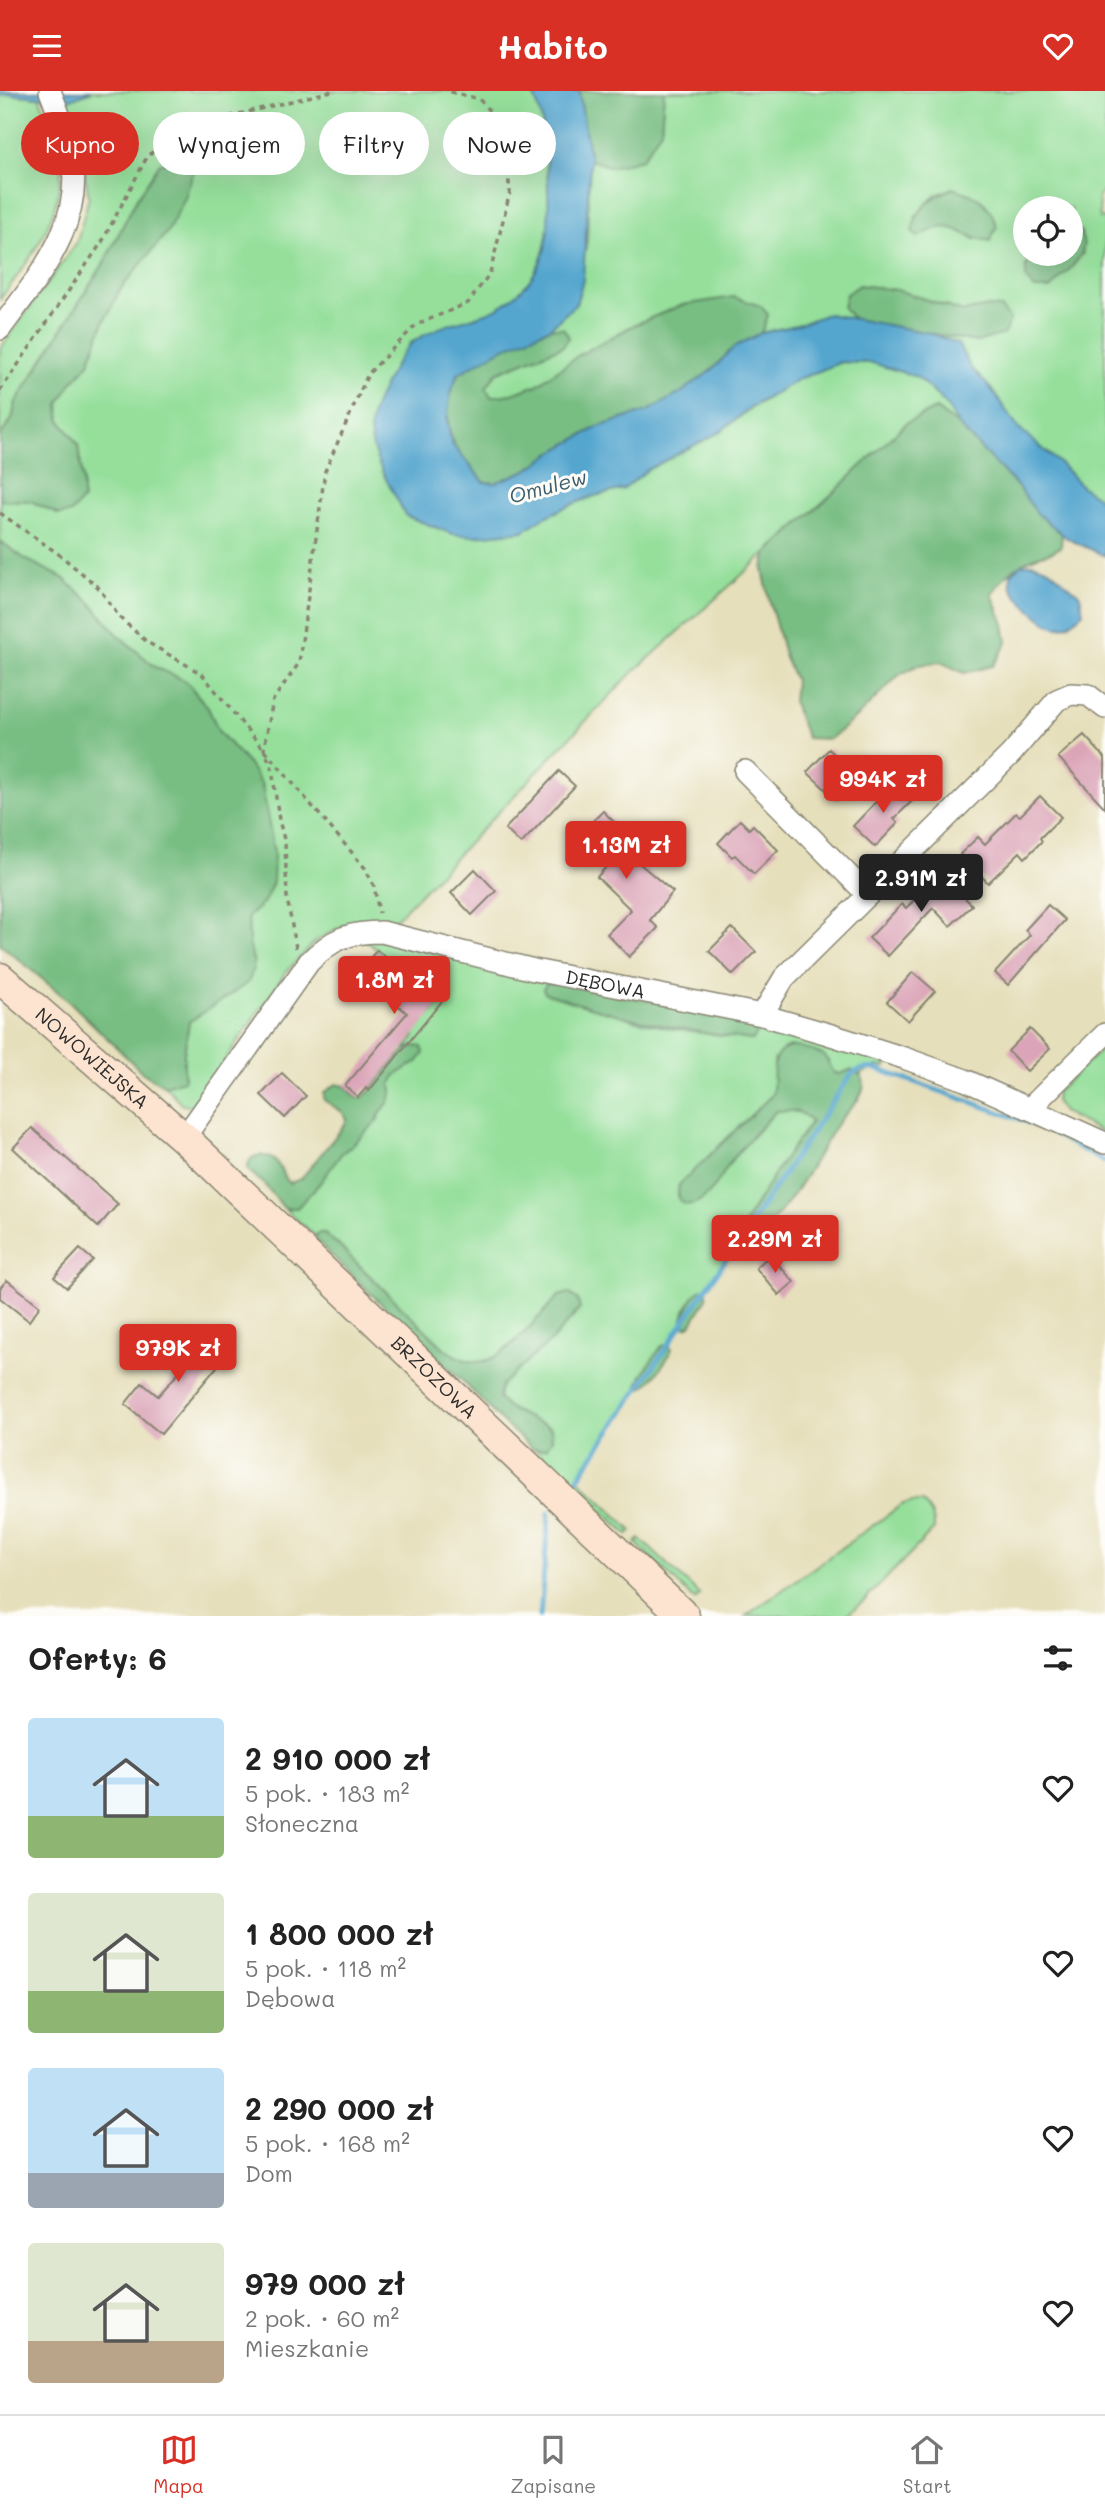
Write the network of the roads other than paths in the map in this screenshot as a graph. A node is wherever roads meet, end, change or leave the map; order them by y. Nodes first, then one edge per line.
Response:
1 (50, 91) edge
2 (0, 328) edge
3 (1105, 708) edge
4 (745, 771) dead end
5 (868, 895) junction
6 (0, 978) edge
7 (762, 1016) junction
8 (1105, 1034) edge
9 (1030, 1108) junction
10 (184, 1138) junction
11 (1105, 1143) edge
12 (684, 1616) edge

1 - 2 street
3 - 5 street
4 - 5 street
5 - 7 street
6 - 10 main road, NOWOWIEJSKA
7 - 9 street, DĘBOWA
7 - 10 street, DĘBOWA
8 - 9 street
9 - 11 street, DĘBOWA
10 - 12 main road, BRZOZOWA

